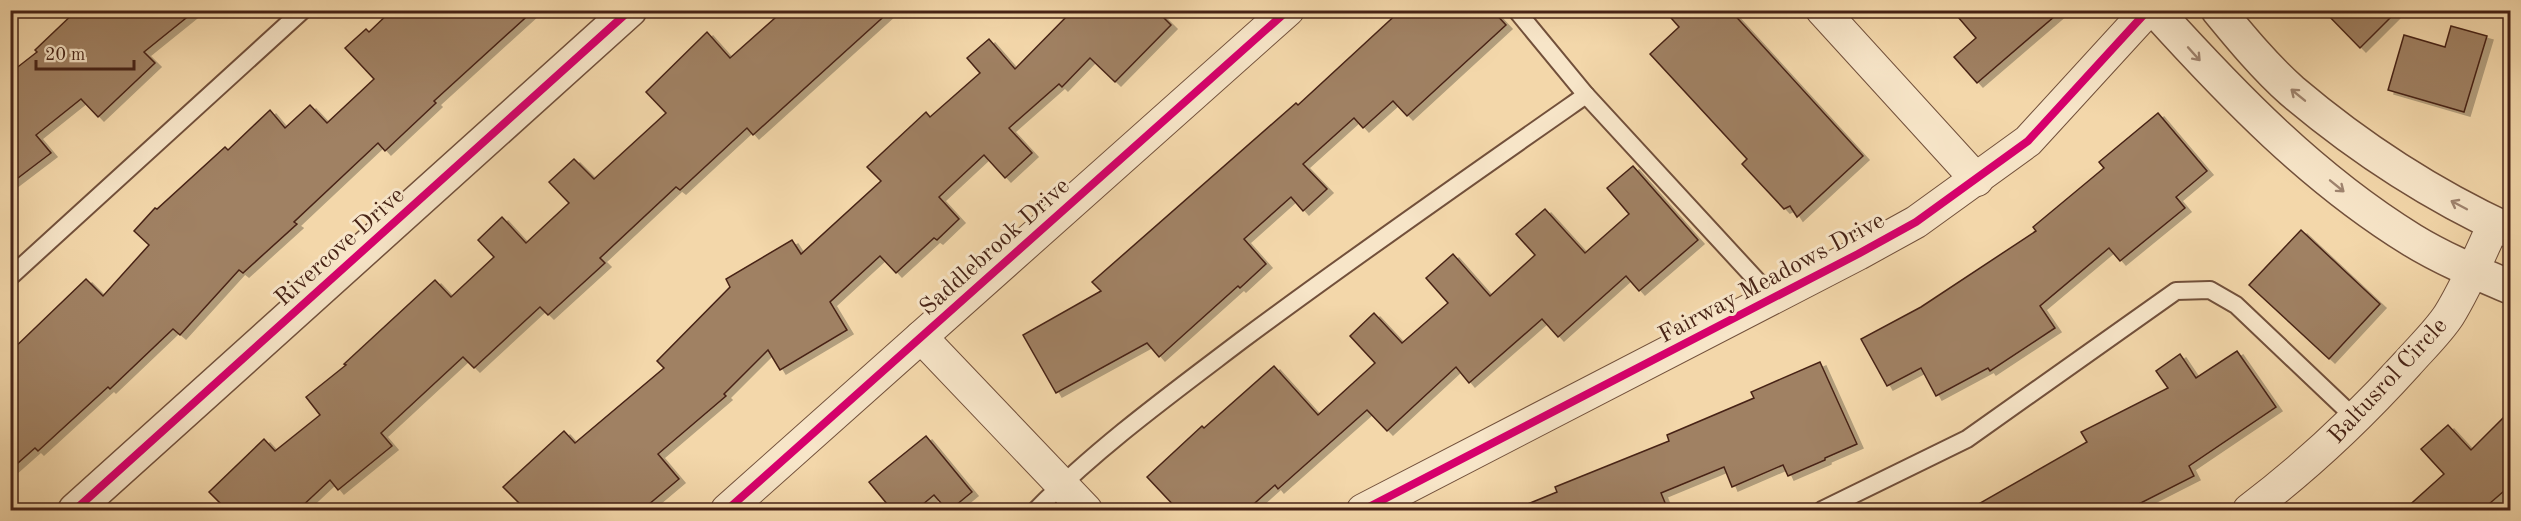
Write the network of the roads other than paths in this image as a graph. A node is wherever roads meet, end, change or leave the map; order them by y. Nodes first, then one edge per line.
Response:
1 (303, 10) edge
2 (630, 10) edge
3 (1288, 10) edge
4 (1516, 10) edge
5 (1822, 10) edge
6 (2148, 10) edge
7 (2155, 10) edge
8 (2218, 10) edge
9 (1586, 95) junction
10 (1977, 180) junction
11 (2502, 228) edge
12 (2473, 271) junction
13 (10, 277) edge
14 (2511, 287) edge
15 (1773, 298) junction
16 (921, 337) junction
17 (2355, 418) junction
18 (1061, 484) junction
19 (75, 510) edge
20 (727, 510) edge
21 (1035, 510) edge
22 (1086, 510) edge
23 (1363, 510) edge
24 (1822, 510) edge
25 (2249, 510) edge

1 - 13 lane
2 - 19 street, Rivercove Drive
3 - 16 street, Saddlebrook Drive
4 - 9 lane
5 - 10 street
6 - 10 street, Fairway Meadows Drive
7 -> 12 street
11 -> 8 street
9 - 15 lane
9 - 18 lane
10 - 15 street, Fairway Meadows Drive
11 - 12 street, Baltusrol Circle
12 - 14 street
12 - 17 street, Baltusrol Circle
15 - 23 street, Fairway Meadows Drive
16 - 18 street
16 - 20 street, Saddlebrook Drive
17 - 24 lane
17 - 25 street, Baltusrol Circle
18 - 21 lane
18 - 22 street

